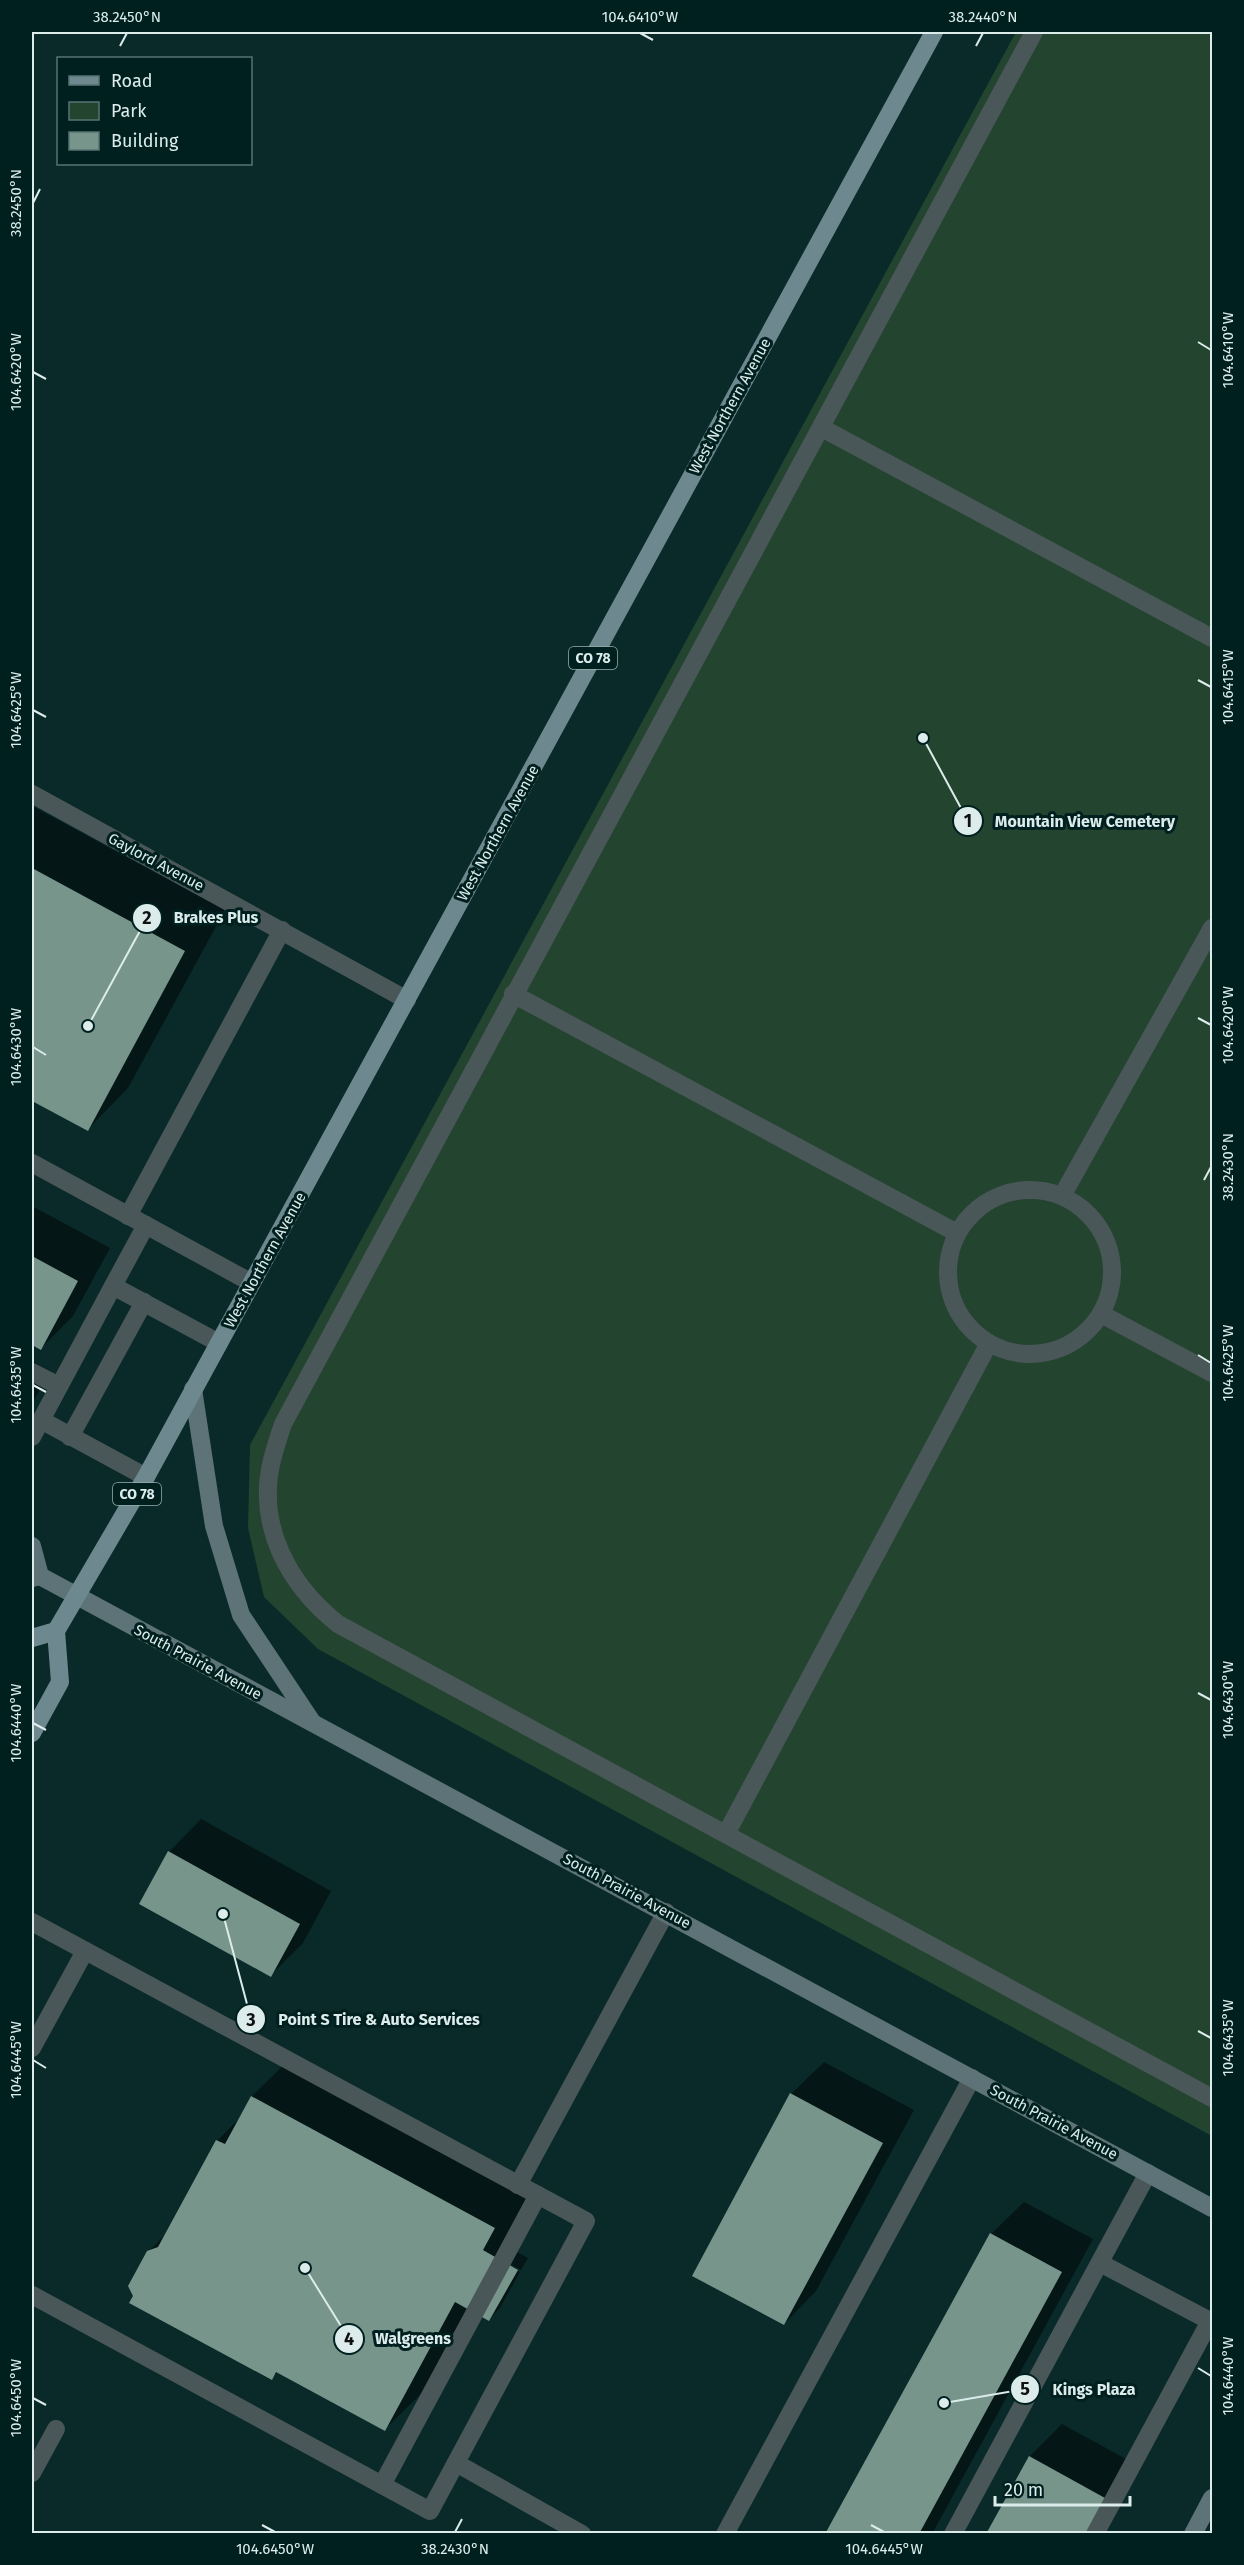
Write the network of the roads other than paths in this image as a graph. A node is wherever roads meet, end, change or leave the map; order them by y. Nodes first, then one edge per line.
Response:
1 (934, 32) edge
2 (1034, 32) edge
3 (822, 428) junction
4 (1212, 638) edge
5 (32, 794) edge
6 (1212, 928) edge
7 (282, 930) junction
8 (513, 993) junction
9 (407, 1000) junction
10 (32, 1163) edge
11 (1062, 1196) junction
12 (128, 1216) junction
13 (146, 1226) junction
14 (957, 1233) junction
15 (252, 1283) junction
16 (113, 1286) junction
17 (144, 1302) junction
18 (1103, 1315) junction
19 (219, 1343) junction
20 (988, 1345) junction
21 (32, 1372) edge
22 (1212, 1373) edge
23 (58, 1386) junction
24 (193, 1389) junction
25 (40, 1420) junction
26 (32, 1437) edge
27 (70, 1437) junction
28 (146, 1477) junction
29 (32, 1546) edge
30 (36, 1577) edge
31 (76, 1596) junction
32 (56, 1631) junction
33 (32, 1638) edge
34 (314, 1724) junction
35 (32, 1733) edge
36 (726, 1834) junction
37 (666, 1912) junction
38 (32, 1922) edge
39 (85, 1951) junction
40 (32, 2048) edge
41 (972, 2078) junction
42 (1212, 2098) edge
43 (1148, 2173) junction
44 (518, 2185) junction
45 (538, 2195) junction
46 (1212, 2208) edge
47 (1100, 2263) junction
48 (32, 2295) edge
49 (56, 2428) dead end
50 (456, 2463) junction
51 (32, 2473) edge
52 (382, 2485) junction
53 (1212, 2498) edge
54 (582, 2534) edge
55 (724, 2534) edge
56 (953, 2534) edge
57 (1095, 2534) edge
58 (1193, 2534) edge

1 - 9 main road, West Northern Avenue / CO 78
2 - 3 street
3 - 4 street
3 - 8 street
5 - 7 street, Gaylord Avenue
6 - 11 street
7 - 9 street, Gaylord Avenue
7 - 12 street
8 - 14 street
8 - 36 street
9 - 15 main road, West Northern Avenue / CO 78
10 - 12 street
11 - 14 street
11 - 18 street
12 - 13 street
13 - 15 street
13 - 16 street
14 - 20 street
15 - 19 main road, West Northern Avenue / CO 78
16 - 17 street
16 - 23 street
17 - 19 street
17 - 27 street
18 - 20 street
18 - 22 street
19 - 24 main road, West Northern Avenue / CO 78
20 - 36 street
21 - 23 street
23 - 25 street
24 - 28 main road, West Northern Avenue / CO 78
24 - 34 main road
25 - 26 street
25 - 27 street
27 - 28 street
28 - 31 main road, West Northern Avenue / CO 78
29 - 30 main road, South Prairie Avenue
30 - 31 main road, South Prairie Avenue
31 - 32 main road, West Northern Avenue / CO 78
31 - 34 main road, South Prairie Avenue
32 - 33 main road
32 - 35 main road
34 - 37 main road, South Prairie Avenue
36 - 42 street
37 - 41 main road, South Prairie Avenue
37 - 44 street
38 - 39 street
39 - 40 street
39 - 44 street
41 - 43 main road, South Prairie Avenue
41 - 55 street
43 - 46 main road, South Prairie Avenue
43 - 47 street
44 - 45 street
45 - 50 street
45 - 52 street
47 - 56 street
47 - 57 street
48 - 52 street
49 - 51 street
50 - 52 street
50 - 54 street
53 - 58 main road

